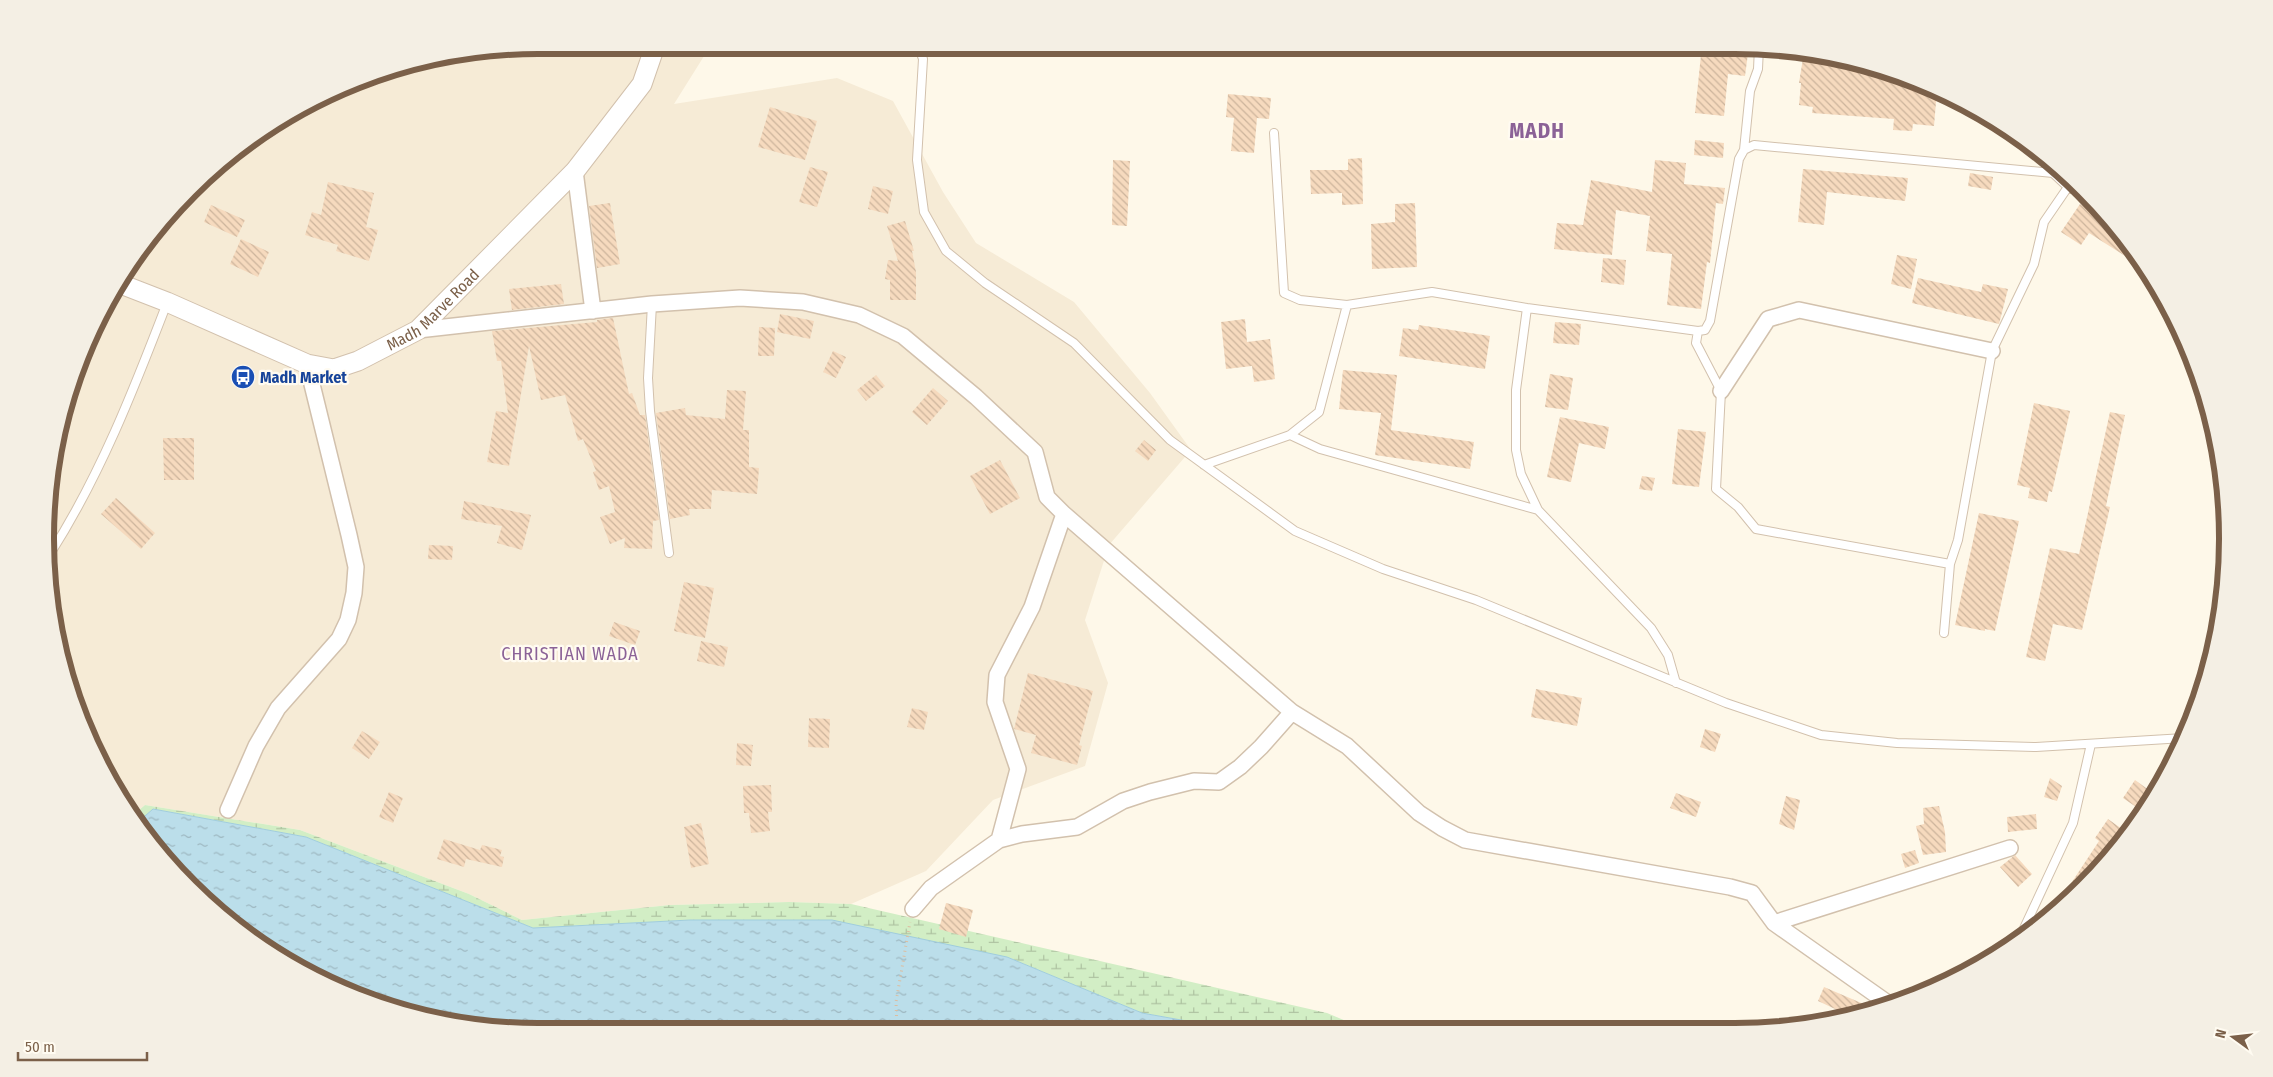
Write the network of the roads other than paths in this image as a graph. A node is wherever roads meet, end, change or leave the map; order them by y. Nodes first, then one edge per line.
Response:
1 (653, 54) edge
2 (921, 54) edge
3 (1759, 55) edge
4 (1274, 133) dead end
5 (1744, 150) junction
6 (2050, 170) edge
7 (575, 171) junction
8 (2068, 187) edge
9 (125, 286) edge
10 (167, 302) junction
11 (652, 304) junction
12 (1346, 305) junction
13 (1527, 308) junction
14 (593, 311) junction
15 (418, 330) junction
16 (1698, 331) junction
17 (1992, 351) junction
18 (307, 364) junction
19 (1721, 391) junction
20 (1290, 435) junction
21 (1204, 466) junction
22 (1538, 510) junction
23 (1064, 514) junction
24 (54, 547) edge
25 (669, 553) dead end
26 (1950, 564) junction
27 (1944, 633) dead end
28 (1676, 683) junction
29 (1292, 712) junction
30 (2175, 739) edge
31 (2091, 744) junction
32 (228, 810) dead end
33 (999, 840) junction
34 (2010, 848) dead end
35 (913, 909) road end
36 (1774, 923) junction
37 (2025, 927) edge
38 (1883, 1000) edge

1 - 7 street, Madh Marve Road
2 - 21 lane
3 - 5 lane
4 - 12 lane
5 - 6 lane
5 - 16 lane
7 - 14 street
7 - 15 street, Madh Marve Road
8 - 17 lane
9 - 10 street, Madh Marve Road
10 - 18 street, Madh Marve Road
10 - 24 lane
11 - 14 street
11 - 23 street
11 - 25 lane
12 - 13 lane
12 - 20 lane
13 - 16 lane
13 - 22 lane
14 - 15 street
15 - 18 street, Madh Marve Road
16 - 19 lane
17 - 19 street
17 - 26 lane
18 - 32 street
19 - 26 lane
20 - 21 lane
20 - 22 lane
21 - 28 lane
22 - 28 lane
23 - 29 street
23 - 33 street
26 - 27 lane
28 - 31 lane
29 - 33 street
29 - 36 street
30 - 31 lane
31 - 37 lane
33 - 35 street
34 - 36 street
36 - 38 street

